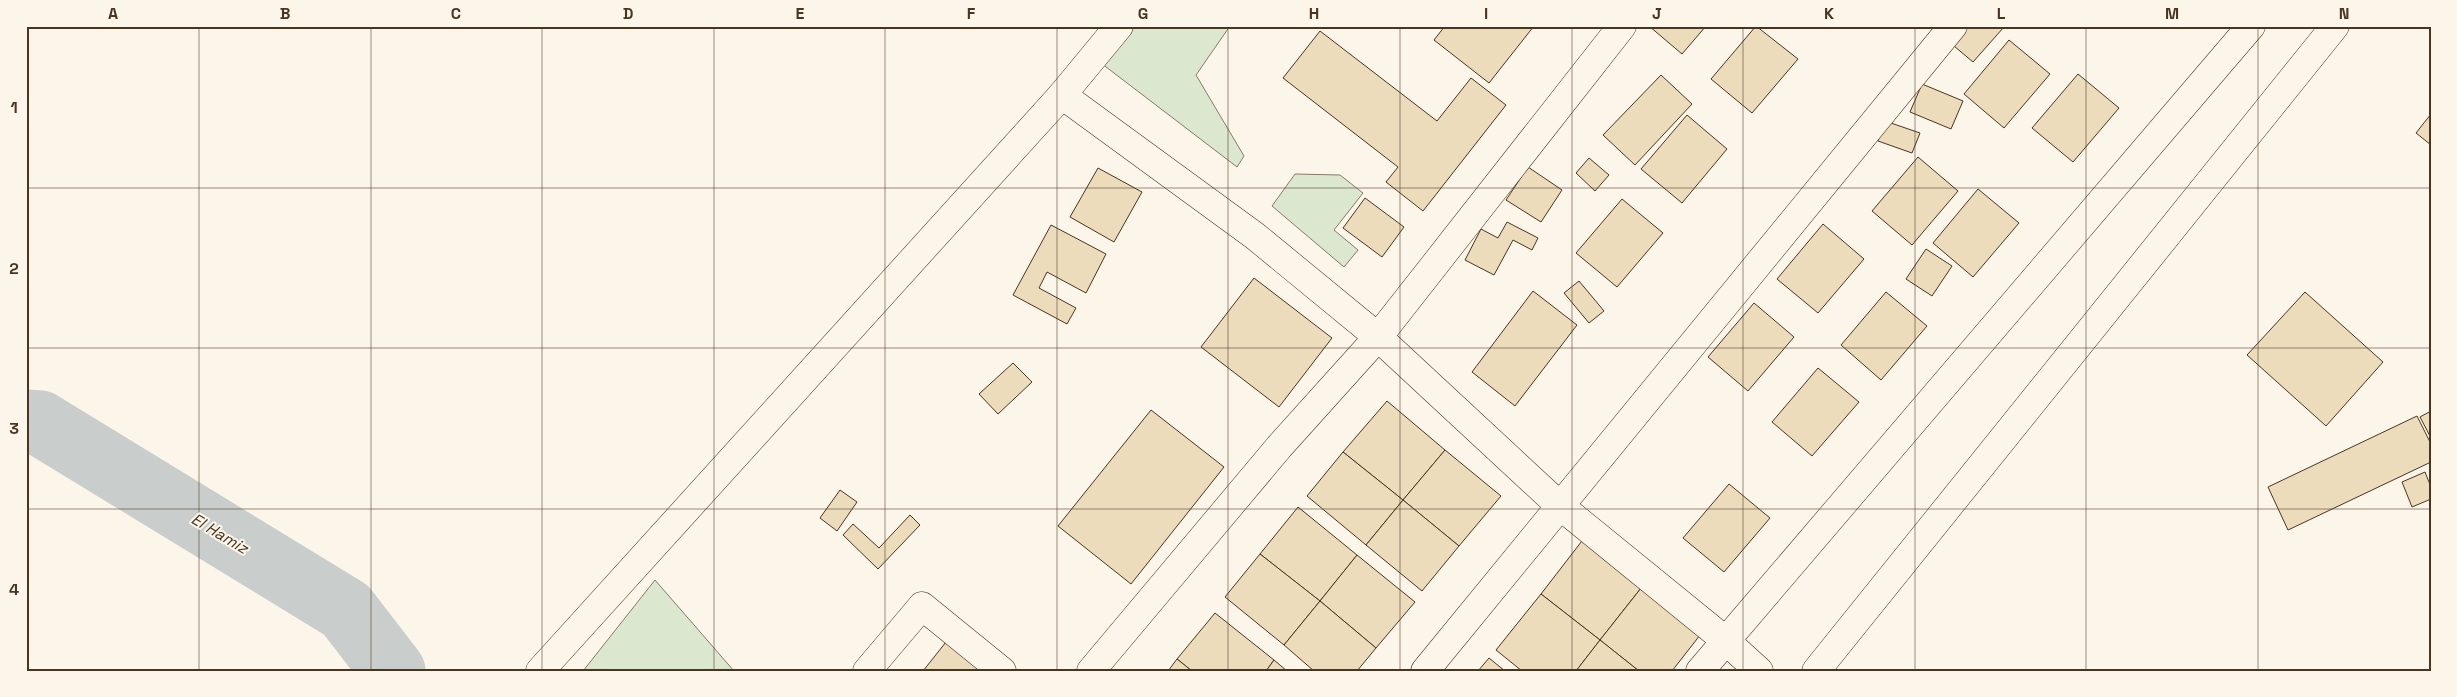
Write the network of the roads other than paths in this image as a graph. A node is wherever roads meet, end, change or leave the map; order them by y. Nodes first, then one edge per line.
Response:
1 (1119, 26) edge
2 (1622, 26) edge
3 (1953, 26) edge
4 (2252, 26) edge
5 (2335, 26) edge
6 (1062, 94) junction
7 (1378, 337) junction
8 (1559, 505) junction
9 (1725, 640) junction
10 (540, 671) edge
11 (866, 671) edge
12 (1002, 671) edge
13 (1091, 671) edge
14 (1425, 671) edge
15 (1700, 671) edge
16 (1759, 671) edge
17 (1816, 671) edge

1 - 6 street
2 - 7 street
3 - 8 street
4 - 9 street
5 - 17 street
6 - 7 street
6 - 10 street
7 - 8 street
7 - 13 street
8 - 9 street
8 - 14 street
9 - 15 street
9 - 16 street
11 - 12 street

